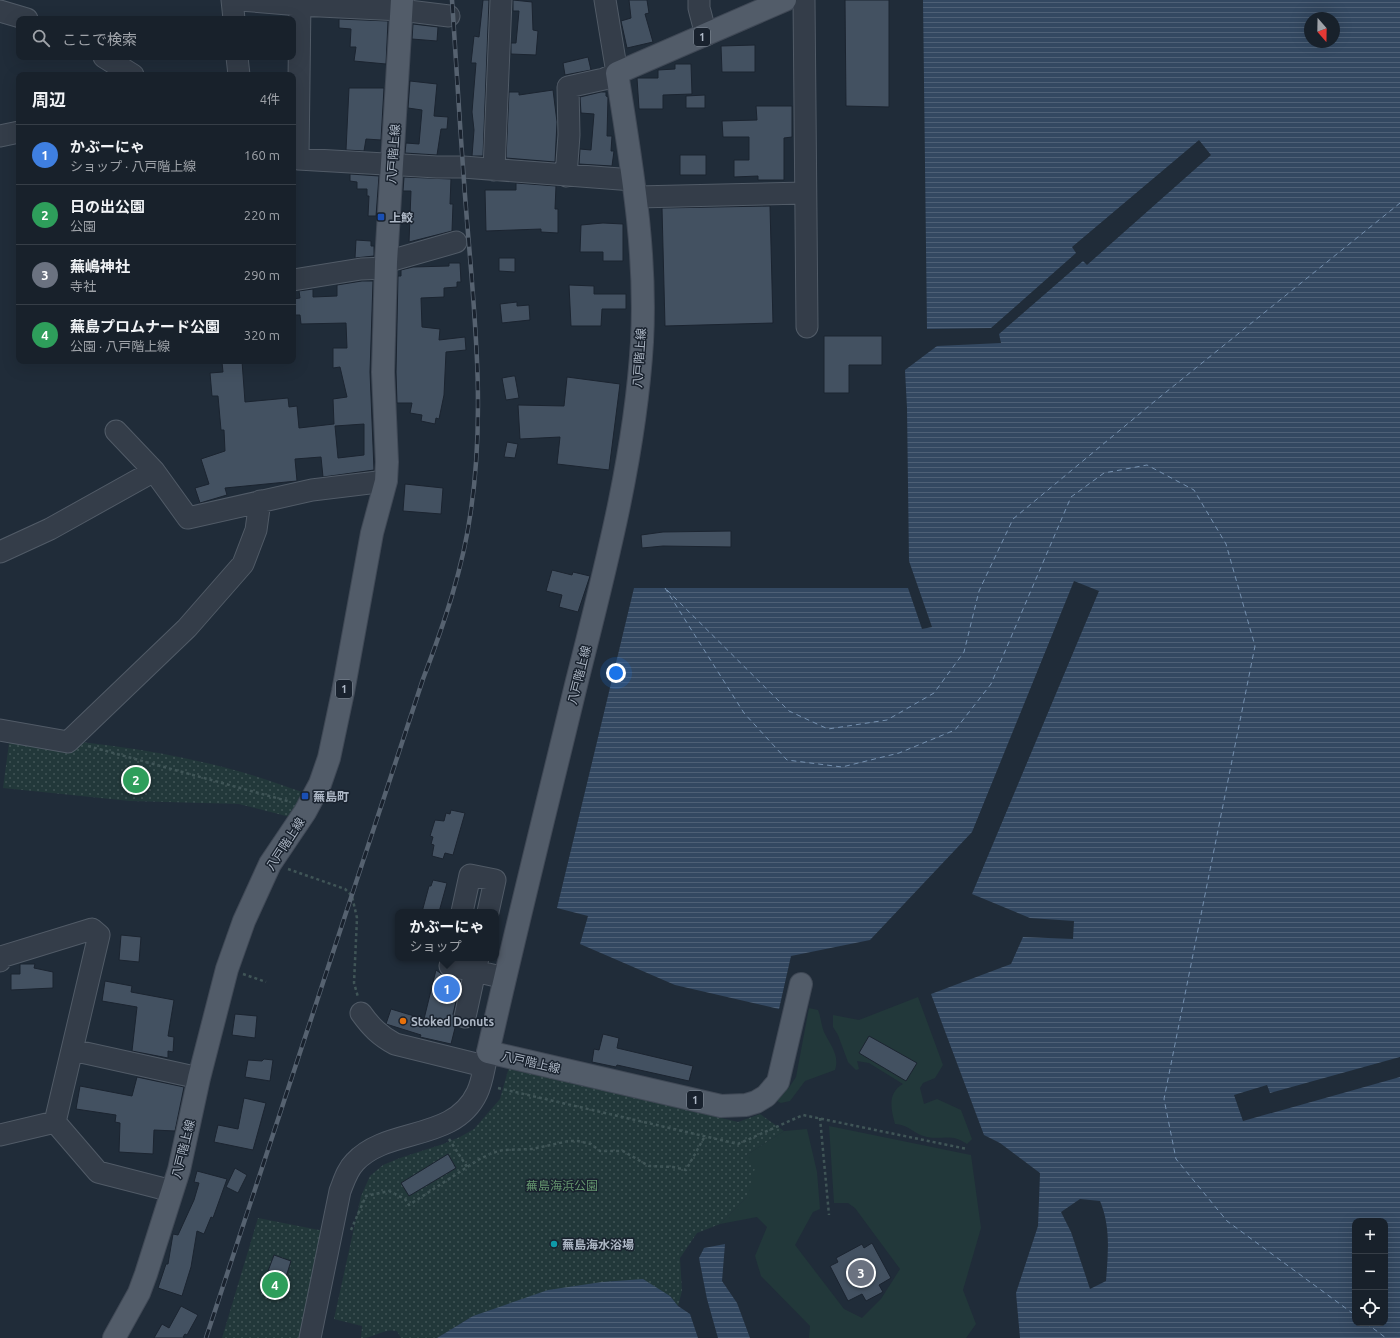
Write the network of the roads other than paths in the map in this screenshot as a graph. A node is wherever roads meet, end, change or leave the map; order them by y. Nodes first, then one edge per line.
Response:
1 (232, 0) edge
2 (240, 0) edge
3 (501, 0) edge
4 (605, 0) edge
5 (699, 0) edge
6 (785, 0) edge
7 (804, 0) edge
8 (300, 3) edge
9 (402, 5) edge
10 (0, 12) edge
11 (16, 16) edge
12 (234, 16) edge
13 (449, 16) dead end
14 (706, 35) junction
15 (109, 60) edge
16 (237, 60) edge
17 (128, 72) edge
18 (239, 72) edge
19 (617, 73) junction
20 (296, 78) edge
21 (296, 118) edge
22 (16, 133) edge
23 (0, 136) edge
24 (393, 165) junction
25 (494, 170) junction
26 (566, 176) junction
27 (635, 188) junction
28 (805, 193) junction
29 (456, 242) dead end
30 (386, 265) junction
31 (296, 280) edge
32 (807, 328) dead end
33 (116, 431) dead end
34 (154, 471) junction
35 (386, 481) junction
36 (260, 501) junction
37 (0, 552) edge
38 (0, 730) edge
39 (463, 909) edge
40 (489, 909) edge
41 (0, 961) edge
42 (451, 962) edge
43 (476, 964) edge
44 (505, 978) junction
45 (801, 984) dead end
46 (467, 1010) road end
47 (361, 1013) road end
48 (72, 1050) junction
49 (486, 1059) junction
50 (199, 1078) junction
51 (54, 1122) junction
52 (0, 1136) edge
53 (172, 1191) junction
54 (114, 1338) edge
55 (310, 1338) edge

1 - 12 street
2 - 8 street
3 - 25 street
4 - 19 street
5 - 14 street
6 - 14 main road, 1
7 - 28 street
8 - 9 street
8 - 20 street
9 - 13 street
9 - 24 main road, 八戸階上線 / 1
10 - 11 street
14 - 19 main road, 1
15 - 17 street
16 - 18 street
19 - 26 street
19 - 27 main road, 八戸階上線
21 - 24 street
22 - 23 street
24 - 25 street
24 - 30 main road, 八戸階上線 / 1
25 - 26 street
26 - 27 street
27 - 28 street
27 - 44 main road, 八戸階上線
28 - 32 street
29 - 30 street
30 - 31 street
30 - 35 main road, 八戸階上線 / 1
33 - 34 street
34 - 36 street
34 - 37 street
35 - 36 street
35 - 50 main road, 八戸階上線 / 1
36 - 38 street
39 - 40 street
41 - 48 street
42 - 43 street
43 - 44 street
43 - 46 street
44 - 49 main road, 八戸階上線
45 - 49 main road, 八戸階上線 / 1
47 - 49 street
48 - 50 street
48 - 51 street
49 - 55 street
50 - 53 main road, 八戸階上線 / 1
51 - 52 street
51 - 53 street
53 - 54 main road, 八戸階上線 / 1

